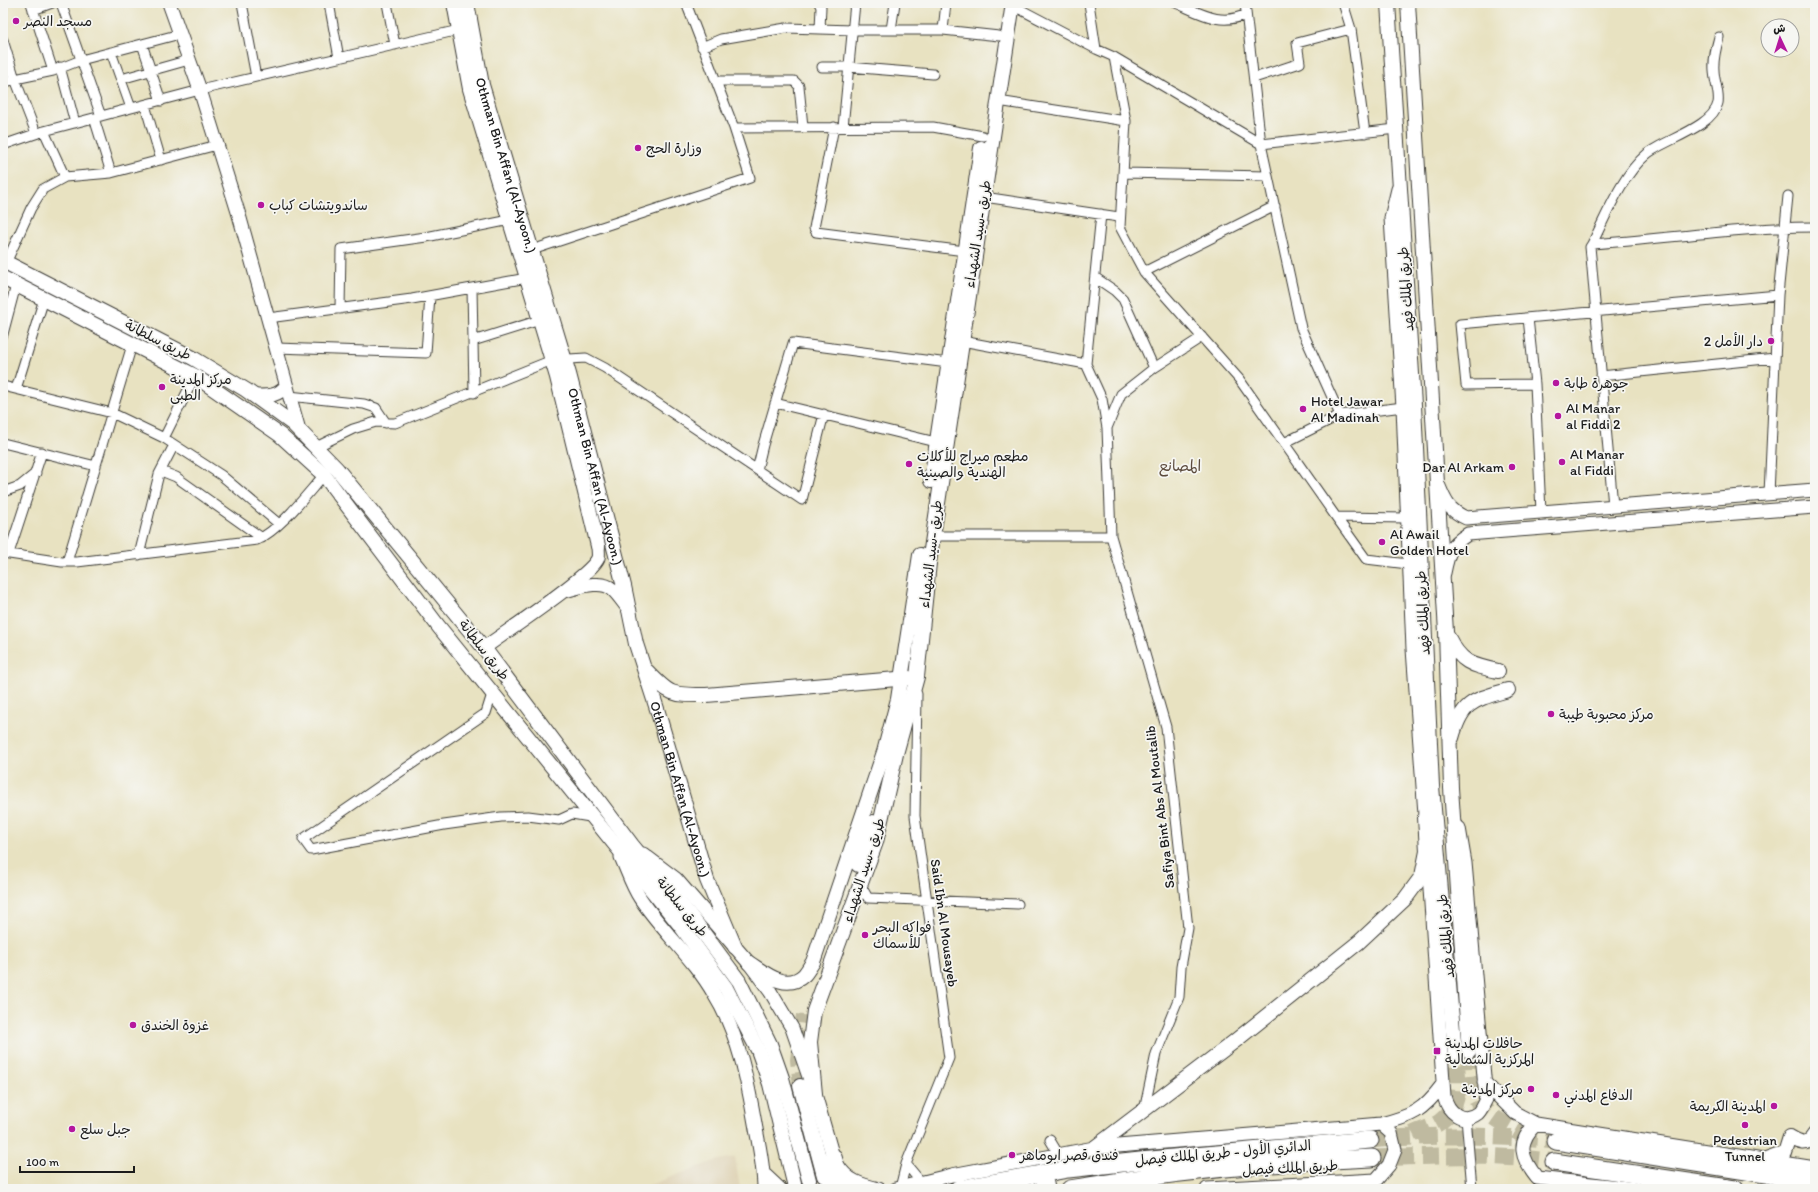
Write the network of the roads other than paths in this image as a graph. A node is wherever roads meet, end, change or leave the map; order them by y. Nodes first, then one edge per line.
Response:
1 (52, 3) edge
2 (61, 3) edge
3 (169, 3) edge
4 (242, 3) edge
5 (329, 3) edge
6 (387, 3) edge
7 (454, 3) edge
8 (467, 3) edge
9 (686, 3) edge
10 (820, 3) edge
11 (855, 3) edge
12 (895, 3) edge
13 (946, 3) edge
14 (1089, 3) edge
15 (1176, 3) edge
16 (1245, 3) edge
17 (1343, 3) edge
18 (1388, 3) edge
19 (1408, 3) edge
20 (1010, 4) edge
21 (1815, 4) edge
22 (32, 6) edge
23 (1815, 10) edge
24 (1246, 14) junction
25 (1351, 29) junction
26 (459, 30) junction
27 (820, 30) junction
28 (853, 30) junction
29 (891, 30) junction
30 (943, 30) junction
31 (180, 34) junction
32 (999, 36) junction
33 (1719, 37) dead end
34 (3, 40) edge
35 (142, 44) junction
36 (395, 45) junction
37 (702, 47) junction
38 (1096, 48) junction
39 (111, 52) junction
40 (1114, 57) junction
41 (339, 58) junction
42 (81, 60) junction
43 (189, 60) junction
44 (822, 67) dead end
45 (848, 67) junction
46 (56, 69) junction
47 (151, 71) junction
48 (933, 74) dead end
49 (256, 77) junction
50 (1254, 78) junction
51 (15, 79) junction
52 (121, 79) junction
53 (716, 81) junction
54 (3, 83) edge
55 (200, 90) junction
56 (161, 101) junction
57 (998, 101) junction
58 (145, 105) junction
59 (131, 108) junction
60 (98, 117) junction
61 (1126, 121) junction
62 (75, 123) junction
63 (803, 127) junction
64 (839, 127) junction
65 (734, 128) junction
66 (1396, 130) junction
67 (40, 132) junction
68 (1365, 133) junction
69 (983, 136) junction
70 (1261, 144) junction
71 (3, 145) edge
72 (217, 145) junction
73 (161, 160) junction
74 (111, 173) junction
75 (1124, 173) junction
76 (1267, 176) junction
77 (65, 177) junction
78 (1400, 182) junction
79 (1788, 196) dead end
80 (984, 197) junction
81 (1275, 206) junction
82 (1101, 214) junction
83 (1119, 217) junction
84 (510, 220) junction
85 (1785, 227) junction
86 (1815, 227) edge
87 (1592, 244) junction
88 (532, 250) junction
89 (964, 251) junction
90 (5, 262) edge
91 (1144, 272) junction
92 (3, 278) edge
93 (527, 278) junction
94 (1096, 278) junction
95 (16, 285) junction
96 (472, 288) junction
97 (1778, 295) junction
98 (430, 296) junction
99 (44, 299) junction
100 (340, 309) junction
101 (1596, 312) junction
102 (268, 318) junction
103 (1528, 318) junction
104 (540, 320) junction
105 (3, 334) edge
106 (1202, 337) junction
107 (473, 341) junction
108 (962, 341) junction
109 (132, 345) junction
110 (276, 348) junction
111 (1775, 358) junction
112 (558, 359) junction
113 (948, 363) junction
114 (1086, 364) junction
115 (1154, 368) junction
116 (195, 376) junction
117 (1601, 376) junction
118 (1534, 384) junction
119 (3, 386) edge
120 (16, 389) junction
121 (288, 391) junction
122 (474, 393) junction
123 (254, 396) junction
124 (775, 403) junction
125 (1403, 406) junction
126 (112, 413) junction
127 (824, 414) junction
128 (1340, 415) junction
129 (386, 423) junction
130 (1107, 428) junction
131 (299, 430) junction
132 (164, 438) junction
133 (3, 442) edge
134 (936, 442) junction
135 (1284, 443) junction
136 (174, 445) junction
137 (316, 447) junction
138 (42, 452) junction
139 (96, 466) junction
140 (757, 470) junction
141 (161, 471) junction
142 (36, 473) junction
143 (324, 475) junction
144 (1437, 483) junction
145 (1815, 490) edge
146 (3, 492) edge
147 (1769, 494) junction
148 (1613, 506) junction
149 (1815, 507) edge
150 (1541, 512) junction
151 (1336, 517) junction
152 (1407, 518) junction
153 (279, 524) junction
154 (932, 536) junction
155 (1111, 536) junction
156 (262, 538) junction
157 (598, 546) joint
158 (6, 553) edge
159 (139, 555) junction
160 (67, 562) junction
161 (1408, 564) junction
162 (1443, 578) junction
163 (563, 591) junction
164 (630, 611) junction
165 (1446, 632) junction
166 (484, 648) junction
167 (644, 668) junction
168 (1498, 671) dead end
169 (1448, 674) junction
170 (917, 677) junction
171 (901, 678) junction
172 (1427, 686) junction
173 (1508, 690) dead end
174 (492, 694) junction
175 (1448, 694) junction
176 (1423, 729) junction
177 (1450, 748) junction
178 (896, 754) junction
179 (1432, 786) junction
180 (1451, 788) junction
181 (590, 817) junction
182 (1425, 817) junction
183 (632, 845) junction
184 (1428, 851) junction
185 (619, 852) junction
186 (861, 886) junction
187 (927, 899) junction
188 (1018, 904) dead end
189 (736, 947) junction
190 (749, 963) junction
191 (803, 1015) tunnel mouth
192 (1469, 1051) tunnel mouth
193 (1455, 1054) tunnel mouth
194 (1484, 1082) junction
195 (1443, 1084) junction
196 (800, 1086) tunnel mouth
197 (815, 1094) junction
198 (1144, 1112) junction
199 (1466, 1117) junction
200 (1381, 1124) junction
201 (1536, 1124) junction
202 (1814, 1135) dead end
203 (1050, 1140) dead end
204 (1370, 1140) tunnel mouth
205 (1556, 1141) tunnel mouth
206 (1094, 1148) junction
207 (1059, 1155) junction
208 (833, 1157) junction
209 (1372, 1158) tunnel mouth
210 (1766, 1160) junction
211 (1554, 1162) tunnel mouth
212 (906, 1164) junction
213 (1815, 1168) edge
214 (764, 1174) junction
215 (1041, 1179) edge
216 (809, 1180) dead end
217 (921, 1182) junction
218 (955, 1182) edge
219 (1815, 1182) edge
220 (794, 1183) dead end
221 (825, 1183) edge
222 (1097, 1186) edge
223 (1324, 1186) edge
224 (1270, 1187) edge
225 (898, 1188) edge
226 (764, 1189) edge
227 (780, 1189) edge
228 (843, 1189) edge
229 (879, 1189) edge
230 (1070, 1189) edge
231 (1207, 1189) edge
232 (1472, 1189) edge
233 (1636, 1189) edge
234 (1735, 1189) edge

1 - 22 street
2 - 42 street
3 - 31 main road
4 - 49 street
5 - 41 street
6 - 36 street
7 - 26 main road, Othman Bin Affan (Al-Ayoon.)
8 - 88 main road, Othman Bin Affan (Al-Ayoon.)
9 - 37 street
10 - 27 street
11 - 28 street
12 - 29 street
13 - 30 street
14 - 38 street
15 - 24 street
16 - 24 street
17 - 25 street
18 - 66 main road, طريق الملك فهد
19 - 144 main road, طريق الملك فهد
20 - 32 main road, طريق -سيد الشهداء
20 - 38 street
20 - 57 main road, طريق -سيد الشهداء
21 - 23 street
22 - 46 street
24 - 50 street
25 - 50 street
25 - 68 street
26 - 36 street
26 - 84 main road, Othman Bin Affan (Al-Ayoon.)
27 - 28 street
27 - 37 street
28 - 29 street
28 - 45 street
29 - 30 street
30 - 32 street
31 - 35 street
31 - 43 main road
32 - 69 main road, طريق -سيد الشهداء
33 - 87 street
34 - 51 street
35 - 39 street
35 - 47 street
36 - 41 street
37 - 53 street
38 - 40 street
39 - 42 street
39 - 52 street
40 - 61 street
40 - 70 street
41 - 49 street
42 - 46 street
42 - 60 street
43 - 47 street
43 - 55 main road
44 - 45 street
45 - 48 street
45 - 64 street
46 - 51 street
46 - 62 street
47 - 52 street
47 - 56 street
49 - 55 street
50 - 70 street
51 - 54 street
51 - 67 street
52 - 59 street
53 - 63 street
53 - 65 street
55 - 56 street
55 - 72 main road
56 - 58 street
57 - 61 street
57 - 80 main road, طريق -سيد الشهداء
58 - 59 street
58 - 73 street
59 - 60 street
60 - 62 street
60 - 74 street
61 - 75 street
62 - 67 street
63 - 64 street
63 - 65 street
64 - 69 street
64 - 89 street
65 - 88 street
66 - 68 street
66 - 78 main road, طريق الملك فهد
67 - 71 street
67 - 77 street
68 - 70 street
69 - 89 main road, طريق -سيد الشهداء
70 - 76 street
72 - 73 street
72 - 102 main road
73 - 74 street
74 - 77 street
75 - 76 street
75 - 83 street
76 - 81 street
77 - 90 street
78 - 125 main road
78 - 172 main road, طريق الملك فهد
79 - 85 street
80 - 82 street
80 - 108 main road, طريق -سيد الشهداء
81 - 91 street
81 - 128 street
82 - 83 street
82 - 94 street
83 - 91 street
84 - 93 main road, Othman Bin Affan (Al-Ayoon.)
84 - 100 street
85 - 86 street
85 - 87 street
85 - 97 street
87 - 101 street
88 - 112 main road, Othman Bin Affan (Al-Ayoon.)
89 - 113 main road, طريق -سيد الشهداء
90 - 123 main road, طريق سلطانة
91 - 106 street
92 - 95 main road, طريق سلطانة
93 - 96 street
93 - 104 main road, Othman Bin Affan (Al-Ayoon.)
94 - 114 street
94 - 115 street
95 - 99 main road, طريق سلطانة
95 - 105 street
96 - 98 street
96 - 107 street
97 - 101 street
97 - 111 street
98 - 100 street
98 - 110 street
99 - 109 main road, طريق سلطانة
99 - 120 street
100 - 102 street
101 - 103 street
101 - 117 street
102 - 110 main road
103 - 118 street
103 - 118 street
104 - 107 street
104 - 112 main road, Othman Bin Affan (Al-Ayoon.)
106 - 115 street
106 - 135 street
107 - 122 street
108 - 114 street
108 - 154 main road, طريق -سيد الشهداء
109 - 116 main road, طريق سلطانة
109 - 126 street
110 - 121 main road
111 - 117 street
111 - 147 street
112 - 122 street
112 - 140 street
112 - 157 main road, Othman Bin Affan (Al-Ayoon.)
112 - 164 main road, Othman Bin Affan (Al-Ayoon.)
113 - 124 street
113 - 134 main road, طريق -سيد الشهداء
114 - 130 street, Safiya Bint Abs Al Moutalib
115 - 130 street
116 - 132 street
116 - 143 main road, طريق سلطانة
117 - 148 street
118 - 150 street
119 - 120 street
120 - 126 street
121 - 123 main road
121 - 129 street
121 - 131 main road
122 - 129 street
123 - 131 main road, طريق سلطانة
124 - 127 street
124 - 140 street
125 - 128 street
125 - 152 main road
126 - 132 street
126 - 139 street
127 - 134 street
127 - 140 street
128 - 135 street
129 - 137 street
130 - 155 street, Safiya Bint Abs Al Moutalib
131 - 137 main road, طريق سلطانة
132 - 136 street
133 - 138 street
134 - 171 main road, طريق -سيد الشهداء
135 - 151 street
136 - 141 street
136 - 153 street
137 - 166 main road, طريق سلطانة
138 - 139 street
138 - 142 street
139 - 160 street
141 - 156 street
141 - 159 street
142 - 146 street
142 - 158 street
143 - 153 street
143 - 174 main road, طريق سلطانة
144 - 150 main road
144 - 162 main road, طريق الملك فهد
145 - 147 main road
147 - 148 main road
148 - 150 main road
149 - 162 main road
151 - 152 street
151 - 161 street
152 - 161 main road
153 - 156 street
154 - 155 street
154 - 170 main road, طريق -سيد الشهداء
155 - 198 street, Safiya Bint Abs Al Moutalib
156 - 159 street
157 - 163 main road
158 - 160 street
159 - 160 street
161 - 176 main road
162 - 165 main road, طريق الملك فهد
163 - 164 main road
163 - 166 main road
164 - 167 main road, Othman Bin Affan (Al-Ayoon.)
165 - 168 main road
165 - 169 main road, طريق الملك فهد
166 - 183 main road, طريق سلطانة
167 - 171 main road
167 - 189 main road, Othman Bin Affan (Al-Ayoon.)
169 - 172 main road
169 - 175 main road, طريق الملك فهد
170 - 171 main road
170 - 178 main road, طريق -سيد الشهداء
170 - 187 street, Said Ibn Al Mousayeb
171 - 190 main road, طريق -سيد الشهداء
172 - 175 main road
172 - 176 main road, طريق الملك فهد
173 - 177 main road
174 - 181 main road, طريق سلطانة
174 - 181 street
175 - 177 main road, طريق الملك فهد
176 - 179 main road, طريق الملك فهد
176 - 182 main road
177 - 180 main road, طريق الملك فهد
178 - 186 main road, طريق -سيد الشهداء
178 - 191 main road
179 - 182 main road
179 - 193 main road, طريق الملك فهد
180 - 192 main road, طريق الملك فهد
180 - 194 main road
181 - 185 main road, طريق سلطانة
182 - 184 main road
183 - 189 main road
183 - 216 main road, طريق سلطانة
184 - 195 main road
184 - 198 main road
185 - 214 main road
185 - 220 main road, طريق سلطانة
186 - 187 street
186 - 197 main road, طريق -سيد الشهداء
187 - 188 street
187 - 212 street, Said Ibn Al Mousayeb
189 - 190 main road
190 - 197 main road
194 - 199 main road
194 - 201 main road
195 - 199 main road
195 - 200 main road
196 - 221 main road
197 - 208 main road
198 - 206 main road
199 - 232 street
200 - 206 main road
200 - 223 main road, طريق الملك فيصل
201 - 210 main road
201 - 233 main road
202 - 210 main road
203 - 207 street
204 - 215 highway, الدائري الأول - طريق الملك فيصل
205 - 219 highway
206 - 207 main road
207 - 218 main road
208 - 221 main road
208 - 228 highway
208 - 229 main road
209 - 222 highway, الدائري الأول - طريق الملك فيصل
210 - 213 main road
211 - 234 highway
212 - 217 street
212 - 225 street, Said Ibn Al Mousayeb
214 - 226 main road
214 - 227 main road
215 - 218 highway, الدائري الأول - طريق الملك فيصل
217 - 218 main road
217 - 225 main road
222 - 230 highway, الدائري الأول - طريق الملك فيصل
223 - 224 main road, طريق الملك فيصل
224 - 231 main road, طريق الملك فيصل

